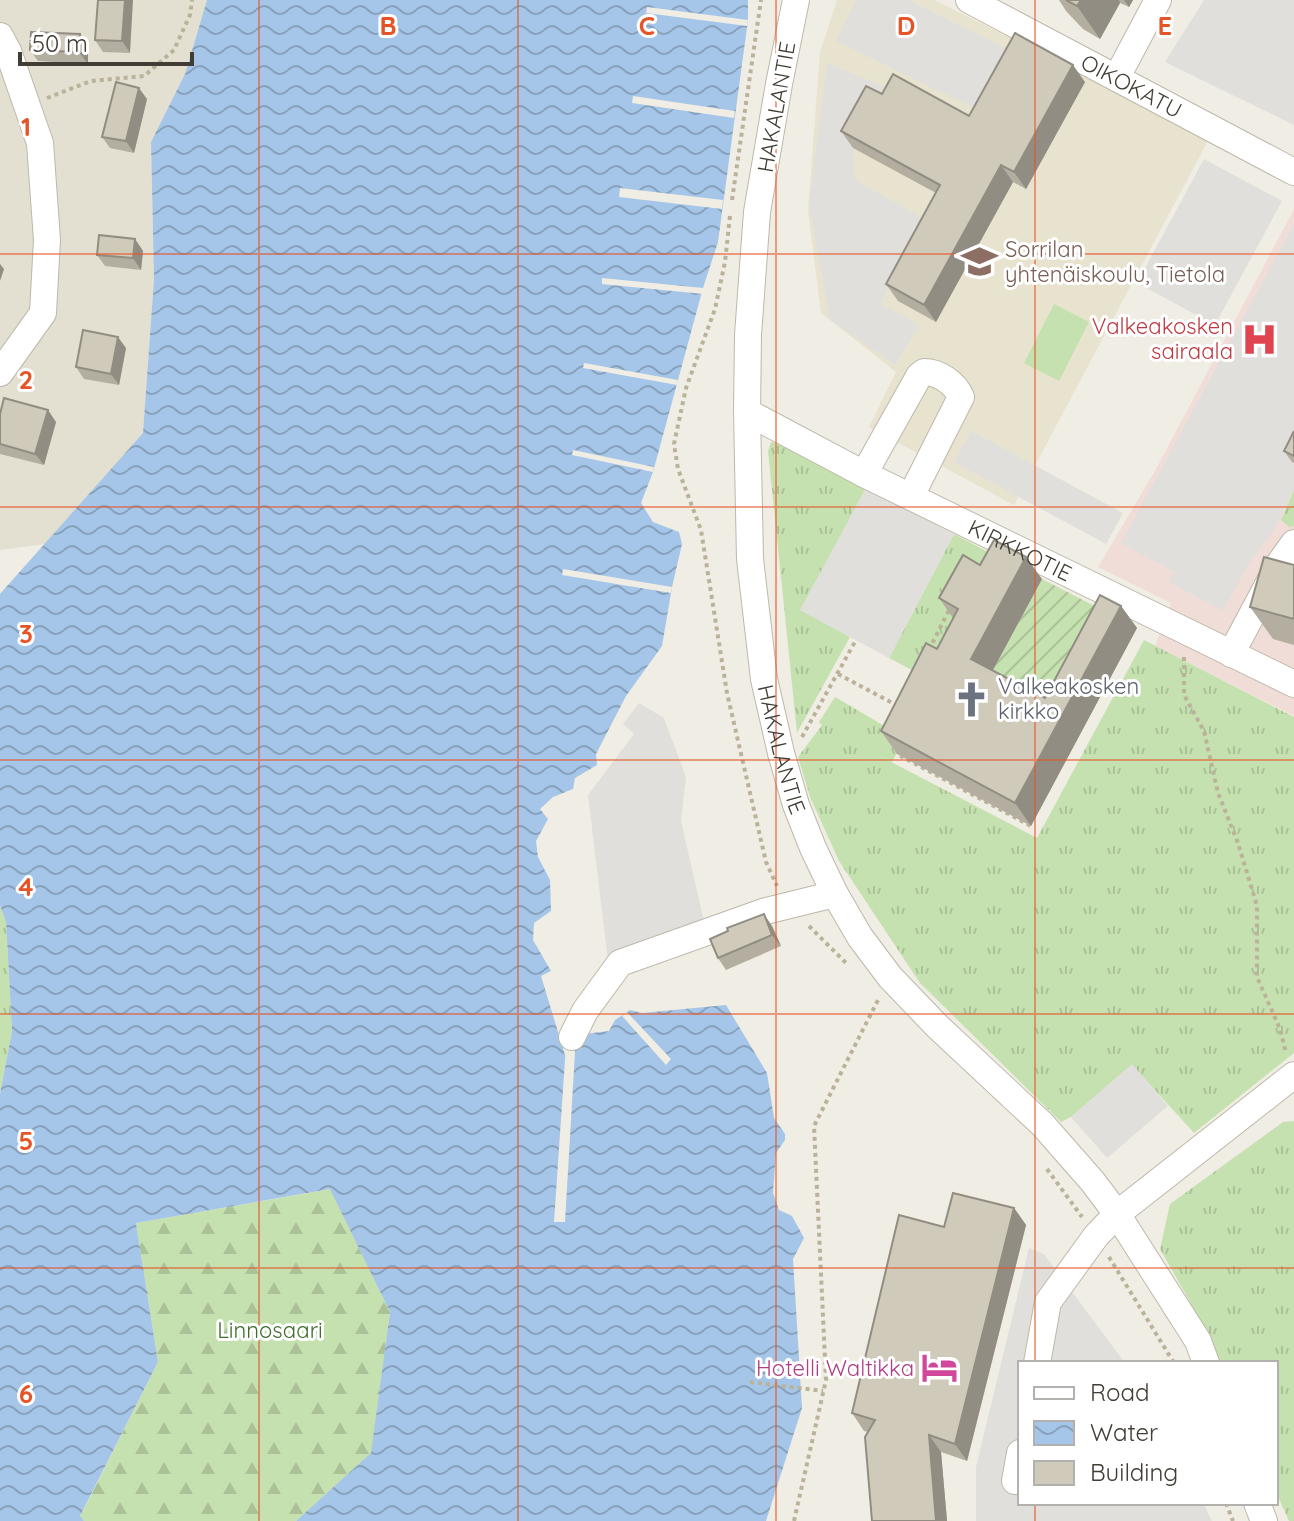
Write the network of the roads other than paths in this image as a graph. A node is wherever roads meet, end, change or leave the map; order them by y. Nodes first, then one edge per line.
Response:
1 (796, 0) edge
2 (969, 0) edge
3 (1158, 0) edge
4 (0, 36) edge
5 (1117, 77) junction
6 (1294, 172) edge
7 (0, 373) edge
8 (747, 412) junction
9 (864, 474) junction
10 (911, 496) junction
11 (1294, 543) edge
12 (1231, 654) junction
13 (1294, 684) edge
14 (835, 894) junction
15 (572, 1037) dead end
16 (1293, 1077) edge
17 (1117, 1214) junction
18 (1037, 1361) edge
19 (1205, 1361) edge
20 (1018, 1464) edge
21 (1015, 1481) dead end

1 - 8 street, HAKALANTIE
2 - 5 street, OIKOKATU
3 - 5 street
4 - 7 street
5 - 6 street, OIKOKATU
8 - 9 street, KIRKKOTIE
8 - 14 street, HAKALANTIE
9 - 10 street, KIRKKOTIE
9 - 10 street
10 - 12 street, KIRKKOTIE
11 - 12 street
12 - 13 street, KIRKKOTIE
14 - 15 street
14 - 17 street, HAKALANTIE
16 - 17 street
17 - 18 street
17 - 19 street, HAKALANTIE
20 - 21 street

